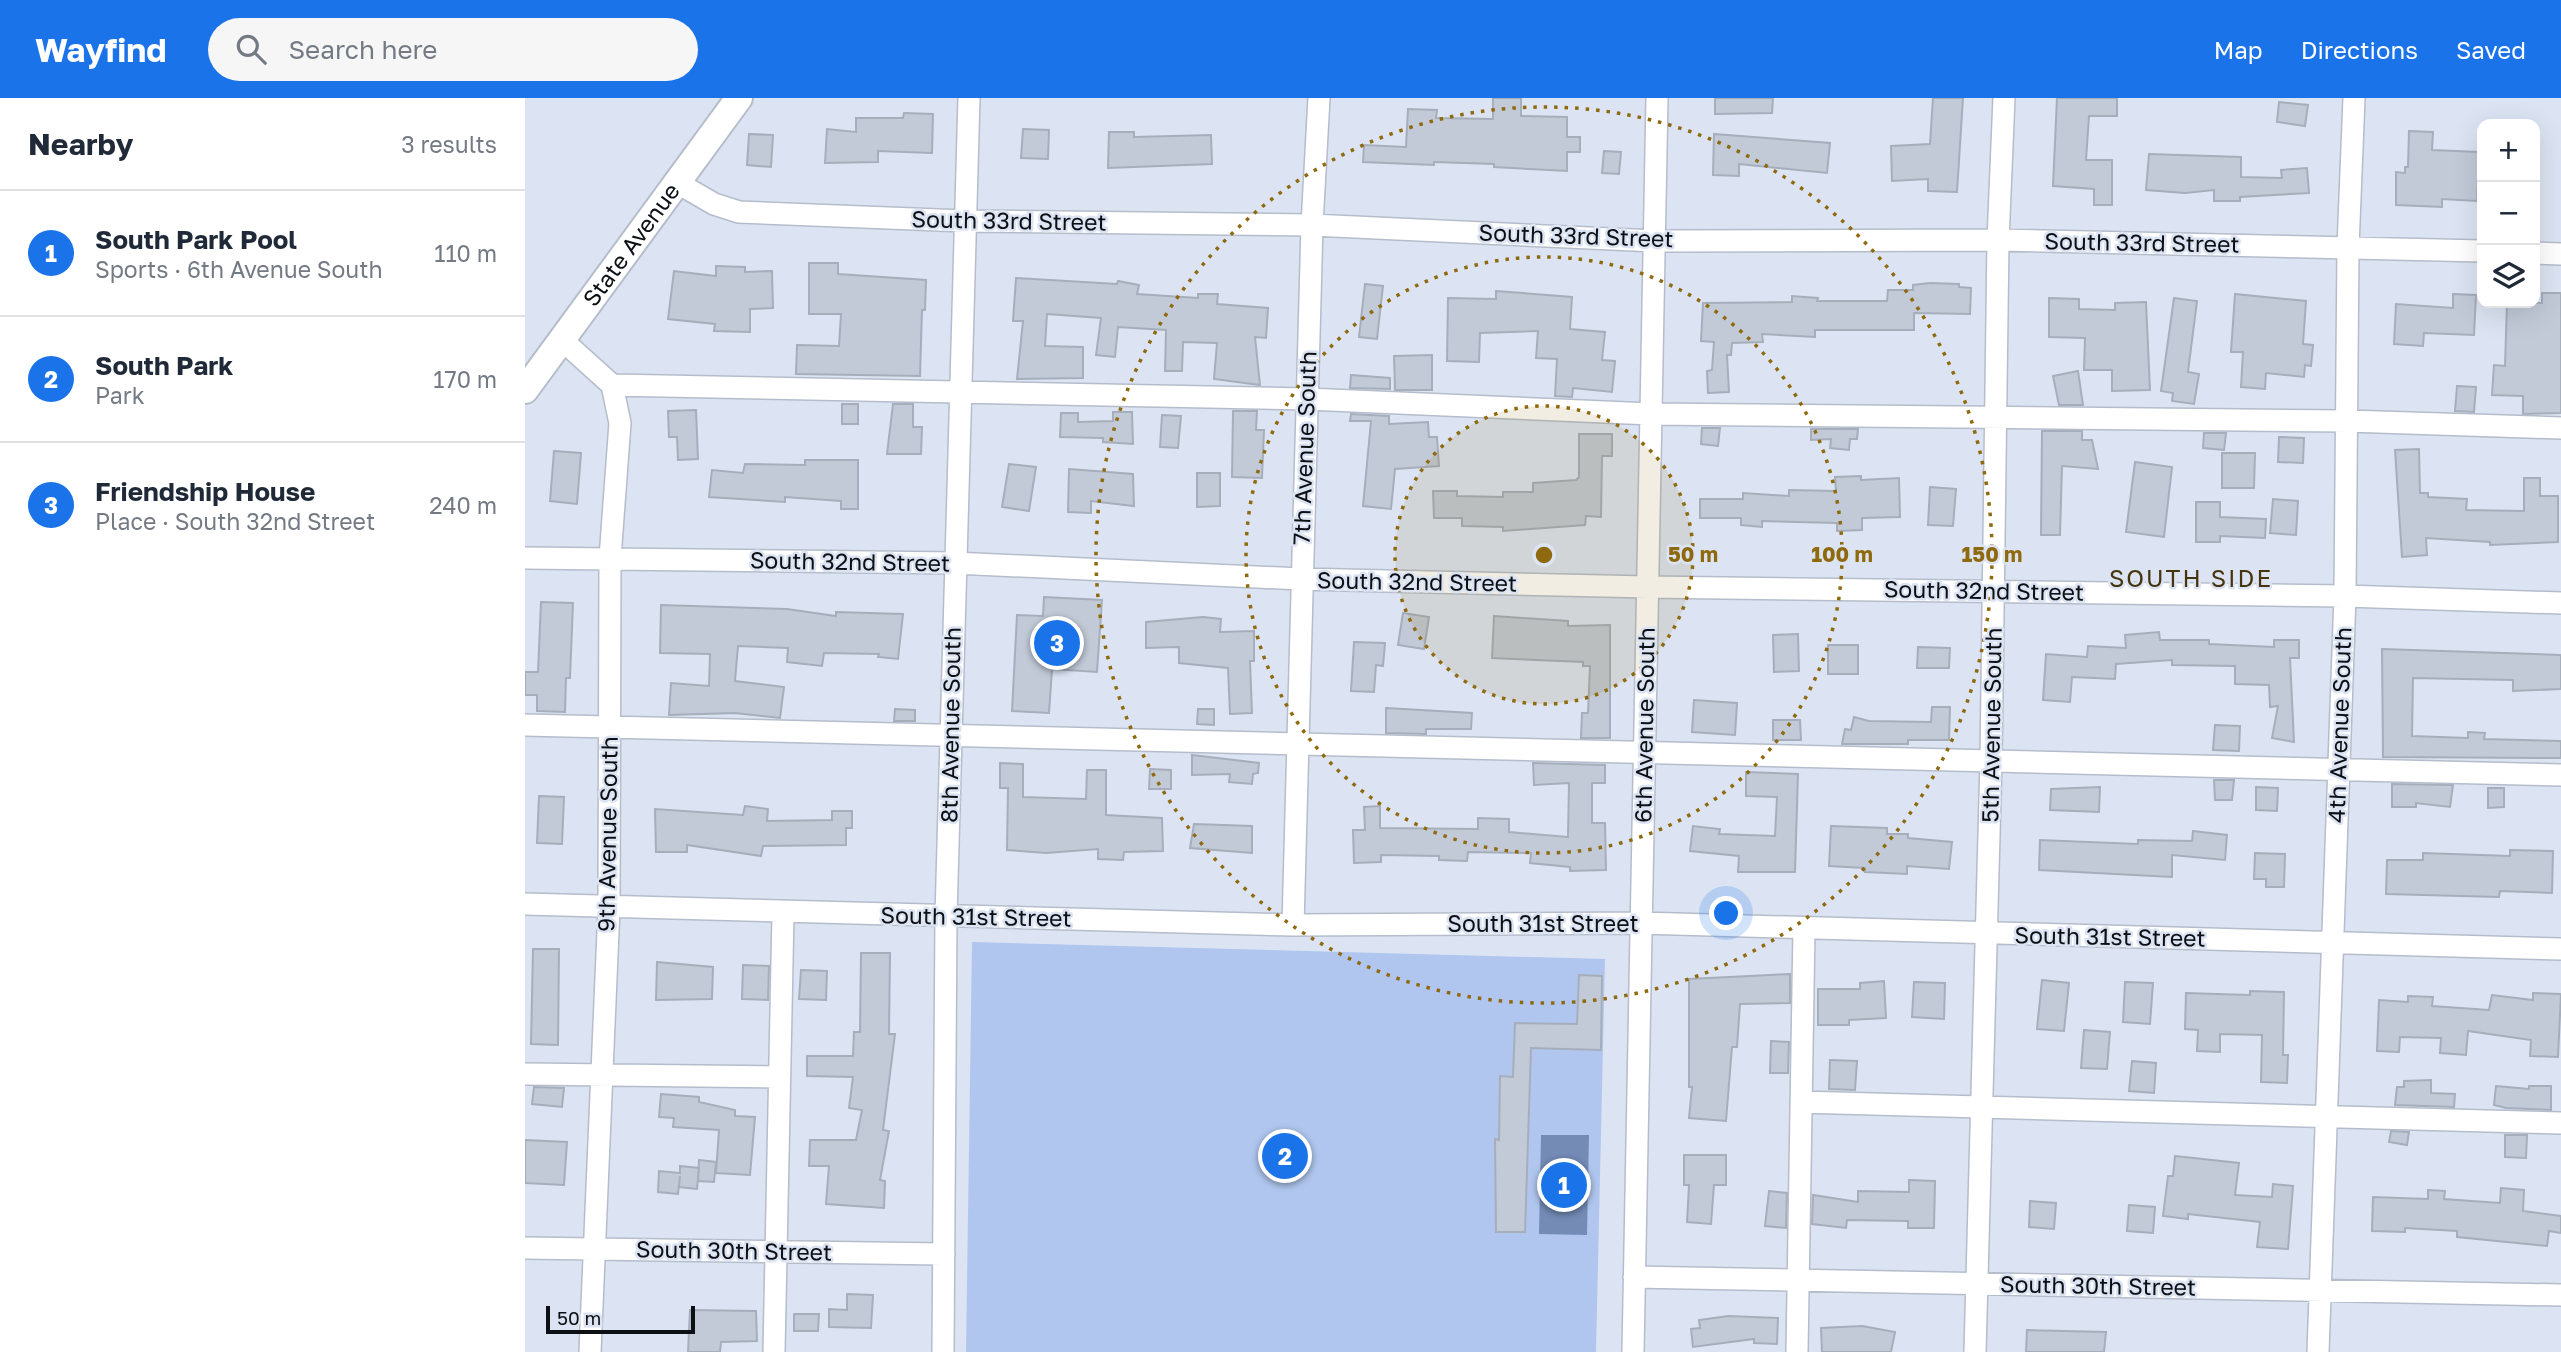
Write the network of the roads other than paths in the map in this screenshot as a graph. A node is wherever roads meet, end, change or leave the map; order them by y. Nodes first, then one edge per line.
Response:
1 (739, 98) edge
2 (968, 98) edge
3 (1319, 98) edge
4 (1657, 98) edge
5 (2004, 98) edge
6 (2354, 98) edge
7 (676, 181) junction
8 (964, 221) junction
9 (1312, 225) junction
10 (1655, 240) junction
11 (1998, 240) junction
12 (2348, 247) junction
13 (2477, 251) edge
14 (2540, 253) edge
15 (2561, 254) edge
16 (561, 339) junction
17 (612, 385) junction
18 (525, 390) edge
19 (959, 393) junction
20 (1307, 399) junction
21 (1651, 414) junction
22 (1996, 417) junction
23 (2347, 422) junction
24 (2561, 428) edge
25 (525, 558) edge
26 (610, 558) junction
27 (954, 563) junction
28 (1301, 579) junction
29 (1648, 587) junction
30 (1994, 591) junction
31 (2344, 596) junction
32 (2561, 603) edge
33 (525, 725) edge
34 (609, 726) junction
35 (950, 735) junction
36 (1298, 744) junction
37 (1644, 751) junction
38 (1991, 761) junction
39 (2337, 769) junction
40 (2561, 775) edge
41 (525, 904) edge
42 (609, 908) junction
43 (783, 912) junction
44 (946, 916) junction
45 (1641, 923) junction
46 (1293, 925) junction
47 (1804, 929) junction
48 (1987, 934) junction
49 (2333, 943) junction
50 (2561, 949) edge
51 (525, 1074) edge
52 (601, 1076) junction
53 (779, 1077) junction
54 (1801, 1102) junction
55 (1983, 1105) junction
56 (2327, 1116) junction
57 (2561, 1123) edge
58 (525, 1248) edge
59 (593, 1249) junction
60 (775, 1251) junction
61 (944, 1254) junction
62 (1635, 1277) junction
63 (1799, 1280) junction
64 (1977, 1284) junction
65 (2320, 1290) junction
66 (2561, 1295) edge
67 (590, 1352) edge
68 (774, 1352) edge
69 (943, 1352) edge
70 (1633, 1352) edge
71 (1797, 1352) edge
72 (1975, 1352) edge
73 (2318, 1352) edge

1 - 7 main road, State Avenue
2 - 8 street, 8th Avenue South
3 - 9 street, 7th Avenue South
4 - 10 street, 6th Avenue South
5 - 11 street, 5th Avenue South
6 - 12 street, 4th Avenue South
7 - 8 street, South 33rd Street
7 - 16 main road, State Avenue
8 - 9 street, South 33rd Street
8 - 19 street, 8th Avenue South
9 - 10 street, South 33rd Street
9 - 20 street, 7th Avenue South
10 - 11 street, South 33rd Street
10 - 21 street, 6th Avenue South
11 - 12 street, South 33rd Street
11 - 22 street, 5th Avenue South
12 - 13 street, South 33rd Street
12 - 23 street, 4th Avenue South
14 - 15 street
16 - 17 street
16 - 18 main road, State Avenue
17 - 19 street
17 - 26 street, 9th Avenue South
19 - 20 street
19 - 27 street, 8th Avenue South
20 - 21 street
20 - 28 street, 7th Avenue South
21 - 22 street
21 - 29 street, 6th Avenue South
22 - 23 street
22 - 30 street, 5th Avenue South
23 - 24 street
23 - 31 street, 4th Avenue South
25 - 26 street, South 32nd Street
26 - 27 street, South 32nd Street
26 - 34 street, 9th Avenue South
27 - 28 street, South 32nd Street
27 - 35 street, 8th Avenue South
28 - 29 street, South 32nd Street
28 - 36 street, 7th Avenue South
29 - 30 street, South 32nd Street
29 - 37 street, 6th Avenue South
30 - 31 street, South 32nd Street
30 - 38 street, 5th Avenue South
31 - 32 street, South 32nd Street
31 - 39 street, 4th Avenue South
33 - 34 street
34 - 35 street
34 - 42 street, 9th Avenue South
35 - 36 street
35 - 44 street, 8th Avenue South
36 - 37 street
36 - 46 street, 7th Avenue South
37 - 38 street
37 - 45 street, 6th Avenue South
38 - 39 street
38 - 48 street, 5th Avenue South
39 - 40 street
39 - 49 street, 4th Avenue South
41 - 42 street, South 31st Street
42 - 43 street, South 31st Street
42 - 52 street, 9th Avenue South
43 - 44 street, South 31st Street
43 - 53 street
44 - 46 street, South 31st Street
44 - 61 street, 8th Avenue South
45 - 46 street, South 31st Street
45 - 47 street, South 31st Street
45 - 62 street, 6th Avenue South
47 - 48 street, South 31st Street
47 - 54 street
48 - 49 street, South 31st Street
48 - 55 street, 5th Avenue South
49 - 50 street, South 31st Street
49 - 56 street, 4th Avenue South
51 - 52 street
52 - 53 street
52 - 59 street, 9th Avenue South
53 - 60 street
54 - 55 street
54 - 63 street
55 - 56 street
55 - 64 street, 5th Avenue South
56 - 57 street
56 - 65 street, 4th Avenue South
58 - 59 street, South 30th Street
59 - 60 street, South 30th Street
59 - 67 street, 9th Avenue South
60 - 61 street, South 30th Street
60 - 68 street
61 - 69 street, 8th Avenue South
62 - 63 street, South 30th Street
62 - 70 street, 6th Avenue South
63 - 64 street, South 30th Street
63 - 71 street
64 - 65 street, South 30th Street
64 - 72 street, 5th Avenue South
65 - 66 street, South 30th Street
65 - 73 street, 4th Avenue South

